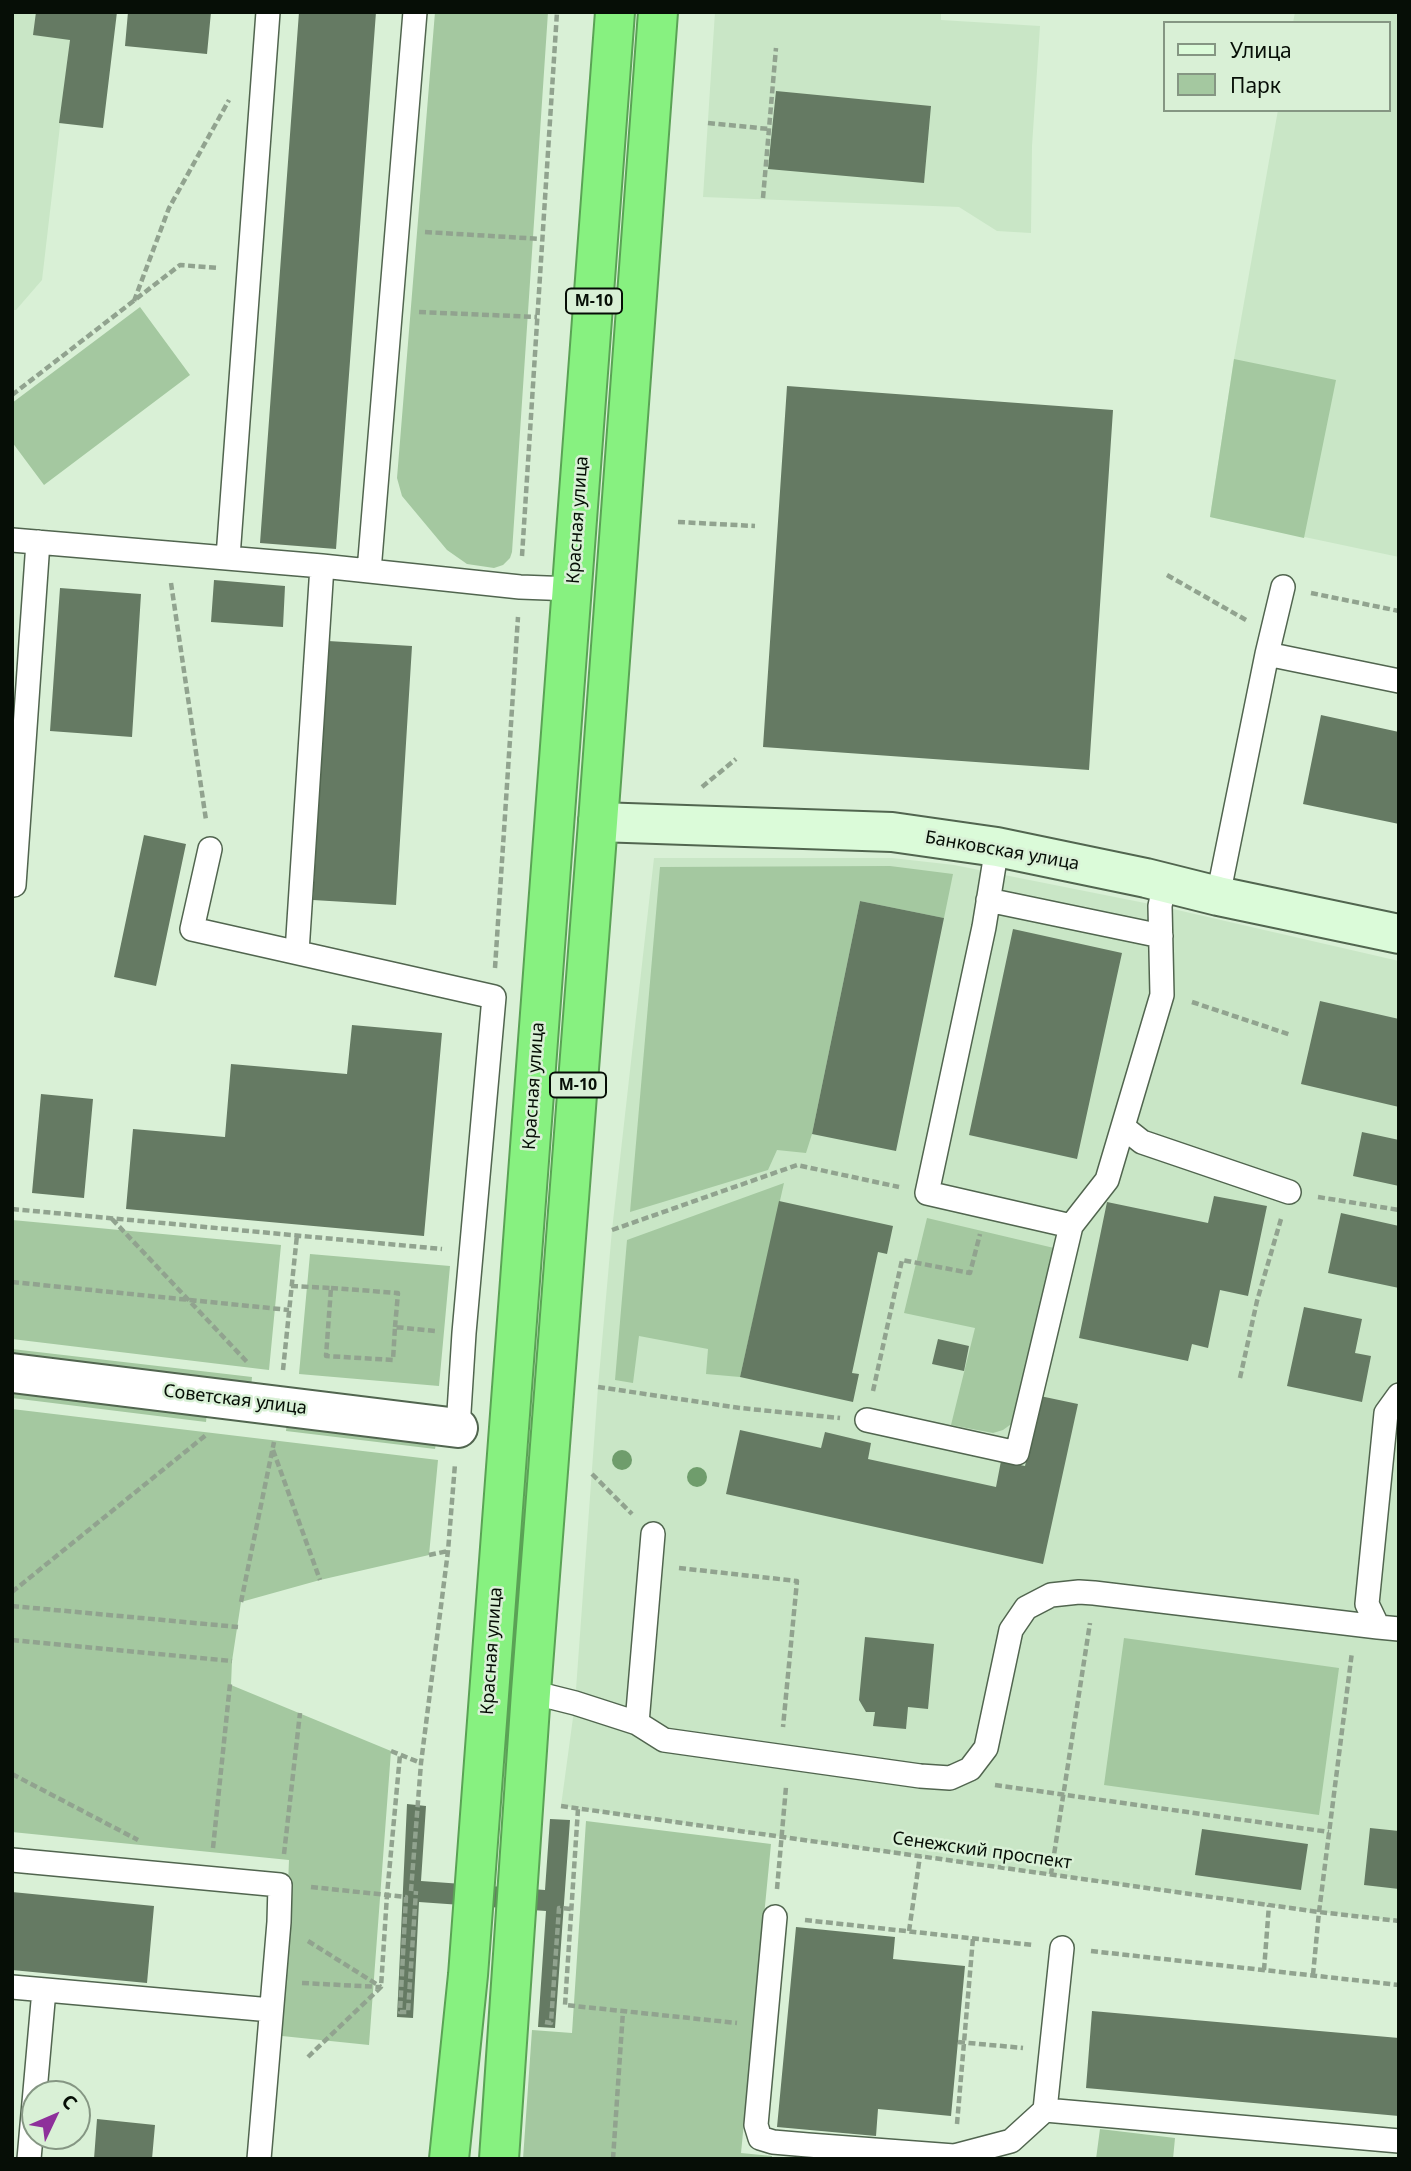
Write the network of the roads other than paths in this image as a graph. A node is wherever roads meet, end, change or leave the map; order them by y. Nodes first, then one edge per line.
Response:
1 (268, 12) edge
2 (415, 12) edge
3 (615, 12) edge
4 (658, 12) edge
5 (12, 540) edge
6 (38, 542) junction
7 (228, 557) junction
8 (322, 566) junction
9 (369, 571) junction
10 (1283, 587) road end
11 (573, 589) junction
12 (1269, 644) junction
13 (1399, 681) edge
14 (598, 822) junction
15 (997, 848) junction
16 (210, 849) road end
17 (1165, 882) junction
18 (14, 885) dead end
19 (1218, 896) junction
20 (988, 900) junction
21 (1399, 934) edge
22 (1161, 936) junction
23 (297, 952) junction
24 (1123, 1127) junction
25 (1289, 1192) road end
26 (1072, 1226) junction
27 (12, 1373) edge
28 (1399, 1395) edge
29 (867, 1420) road end
30 (458, 1428) joint
31 (653, 1534) road end
32 (1378, 1627) edge
33 (531, 1692) junction
34 (637, 1723) junction
35 (12, 1860) edge
36 (775, 1917) road end
37 (1062, 1948) road end
38 (12, 1987) edge
39 (44, 1990) junction
40 (271, 2010) junction
41 (1045, 2110) junction
42 (1399, 2141) edge
43 (808, 2152) edge
44 (954, 2158) edge
45 (29, 2159) edge
46 (259, 2159) edge
47 (449, 2159) edge
48 (499, 2159) edge

1 - 7 lane
2 - 9 lane
3 - 11 highway, Красная улица / М-10
4 - 14 highway, М-10
5 - 6 lane
6 - 7 lane
6 - 18 lane
7 - 8 lane
8 - 9 lane
8 - 23 lane
9 - 11 lane
10 - 12 lane
11 - 47 highway, Красная улица / М-10
12 - 13 lane
12 - 19 lane
14 - 15 street, Банковская улица
14 - 33 highway, М-10
15 - 17 street, Банковская улица
15 - 20 lane
16 - 23 lane
17 - 19 street, Банковская улица
17 - 22 lane
19 - 21 street, Банковская улица
20 - 22 lane
20 - 26 lane
22 - 24 lane
23 - 30 lane
24 - 25 lane
24 - 26 lane
26 - 29 lane
27 - 30 street, Советская улица
28 - 32 lane
31 - 34 lane
32 - 34 lane
33 - 34 lane
33 - 48 highway, М-10
35 - 40 lane
36 - 43 lane
37 - 41 lane
38 - 39 lane
39 - 40 lane
39 - 45 lane
40 - 46 lane
41 - 42 lane
41 - 44 lane
43 - 44 lane

